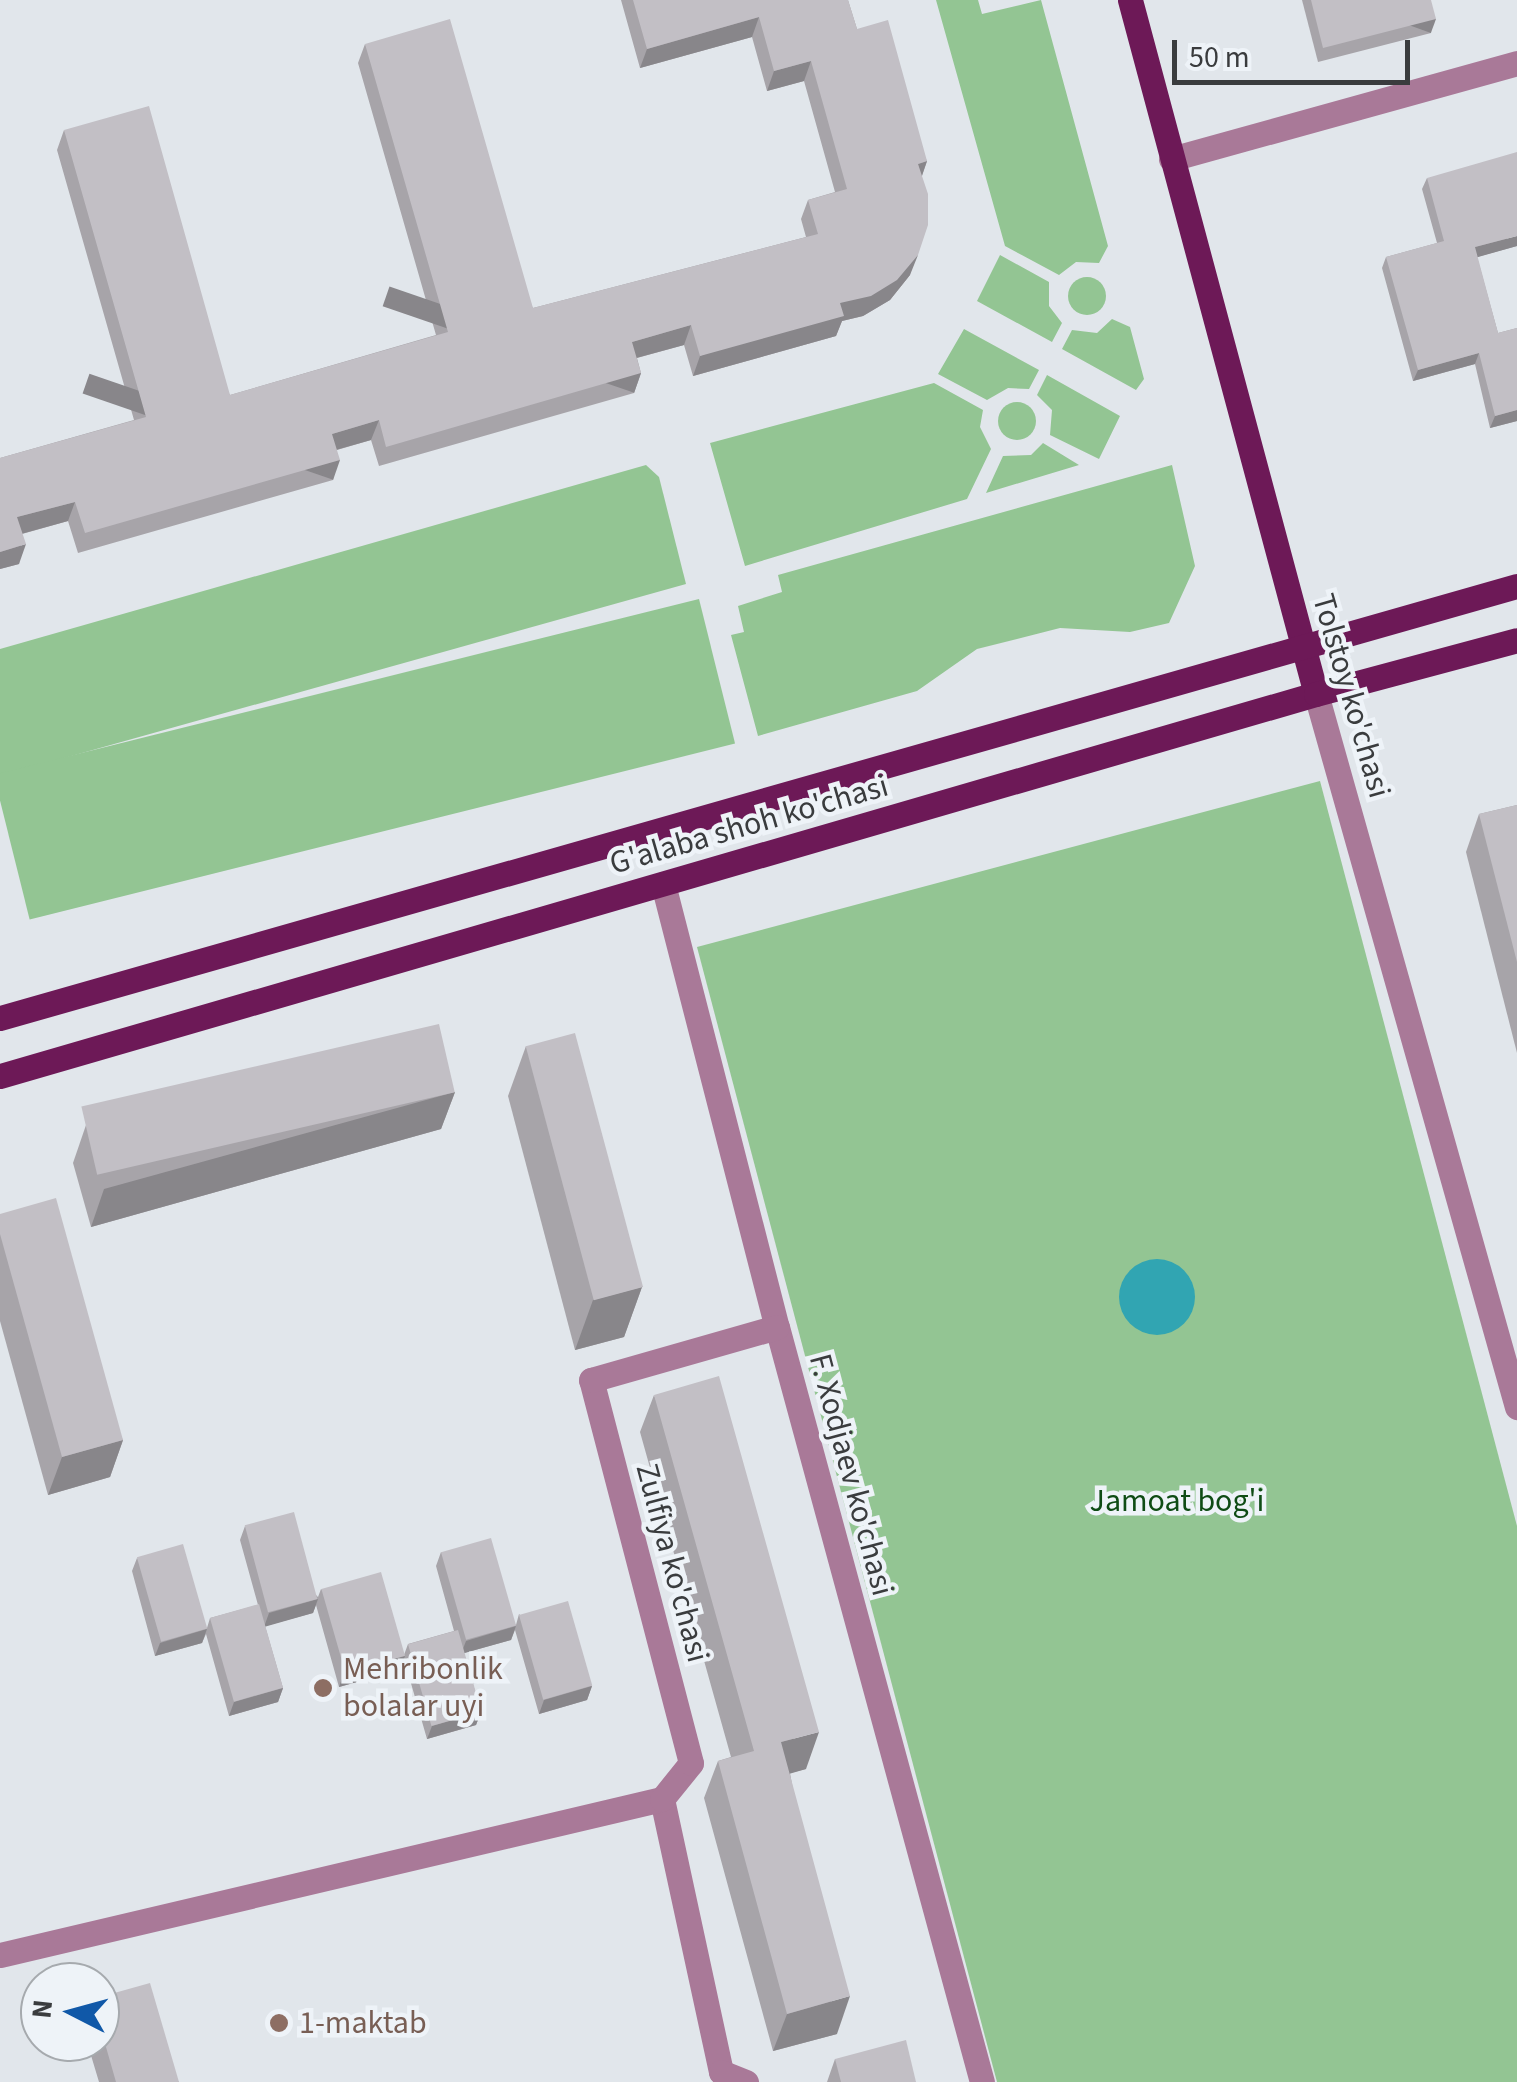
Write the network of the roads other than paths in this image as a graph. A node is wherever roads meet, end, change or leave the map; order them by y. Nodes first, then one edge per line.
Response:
1 (1130, 0) edge
2 (1517, 62) edge
3 (1171, 159) junction
4 (1517, 586) edge
5 (1517, 640) edge
6 (1302, 645) junction
7 (1316, 694) junction
8 (662, 884) junction
9 (0, 1018) edge
10 (0, 1076) edge
11 (777, 1327) junction
12 (1517, 1407) edge
13 (662, 1799) junction
14 (0, 1955) edge
15 (746, 2082) edge
16 (982, 2082) edge

1 - 3 main road, Tolstoy ko'chasi
2 - 3 street
3 - 6 main road, Tolstoy ko'chasi
4 - 6 main road, G'alaba shoh ko'chasi
5 - 7 main road, G'alaba shoh ko'chasi
6 - 7 main road, Tolstoy ko'chasi
6 - 9 main road, G'alaba shoh ko'chasi
7 - 8 main road, G'alaba shoh ko'chasi
7 - 12 street, Tolstoy ko'chasi
8 - 10 main road, G'alaba shoh ko'chasi
8 - 11 street, F. Xodjaev ko'chasi
11 - 13 street, Zulfiya ko'chasi
11 - 16 street, F. Xodjaev ko'chasi
13 - 14 street
13 - 15 street

